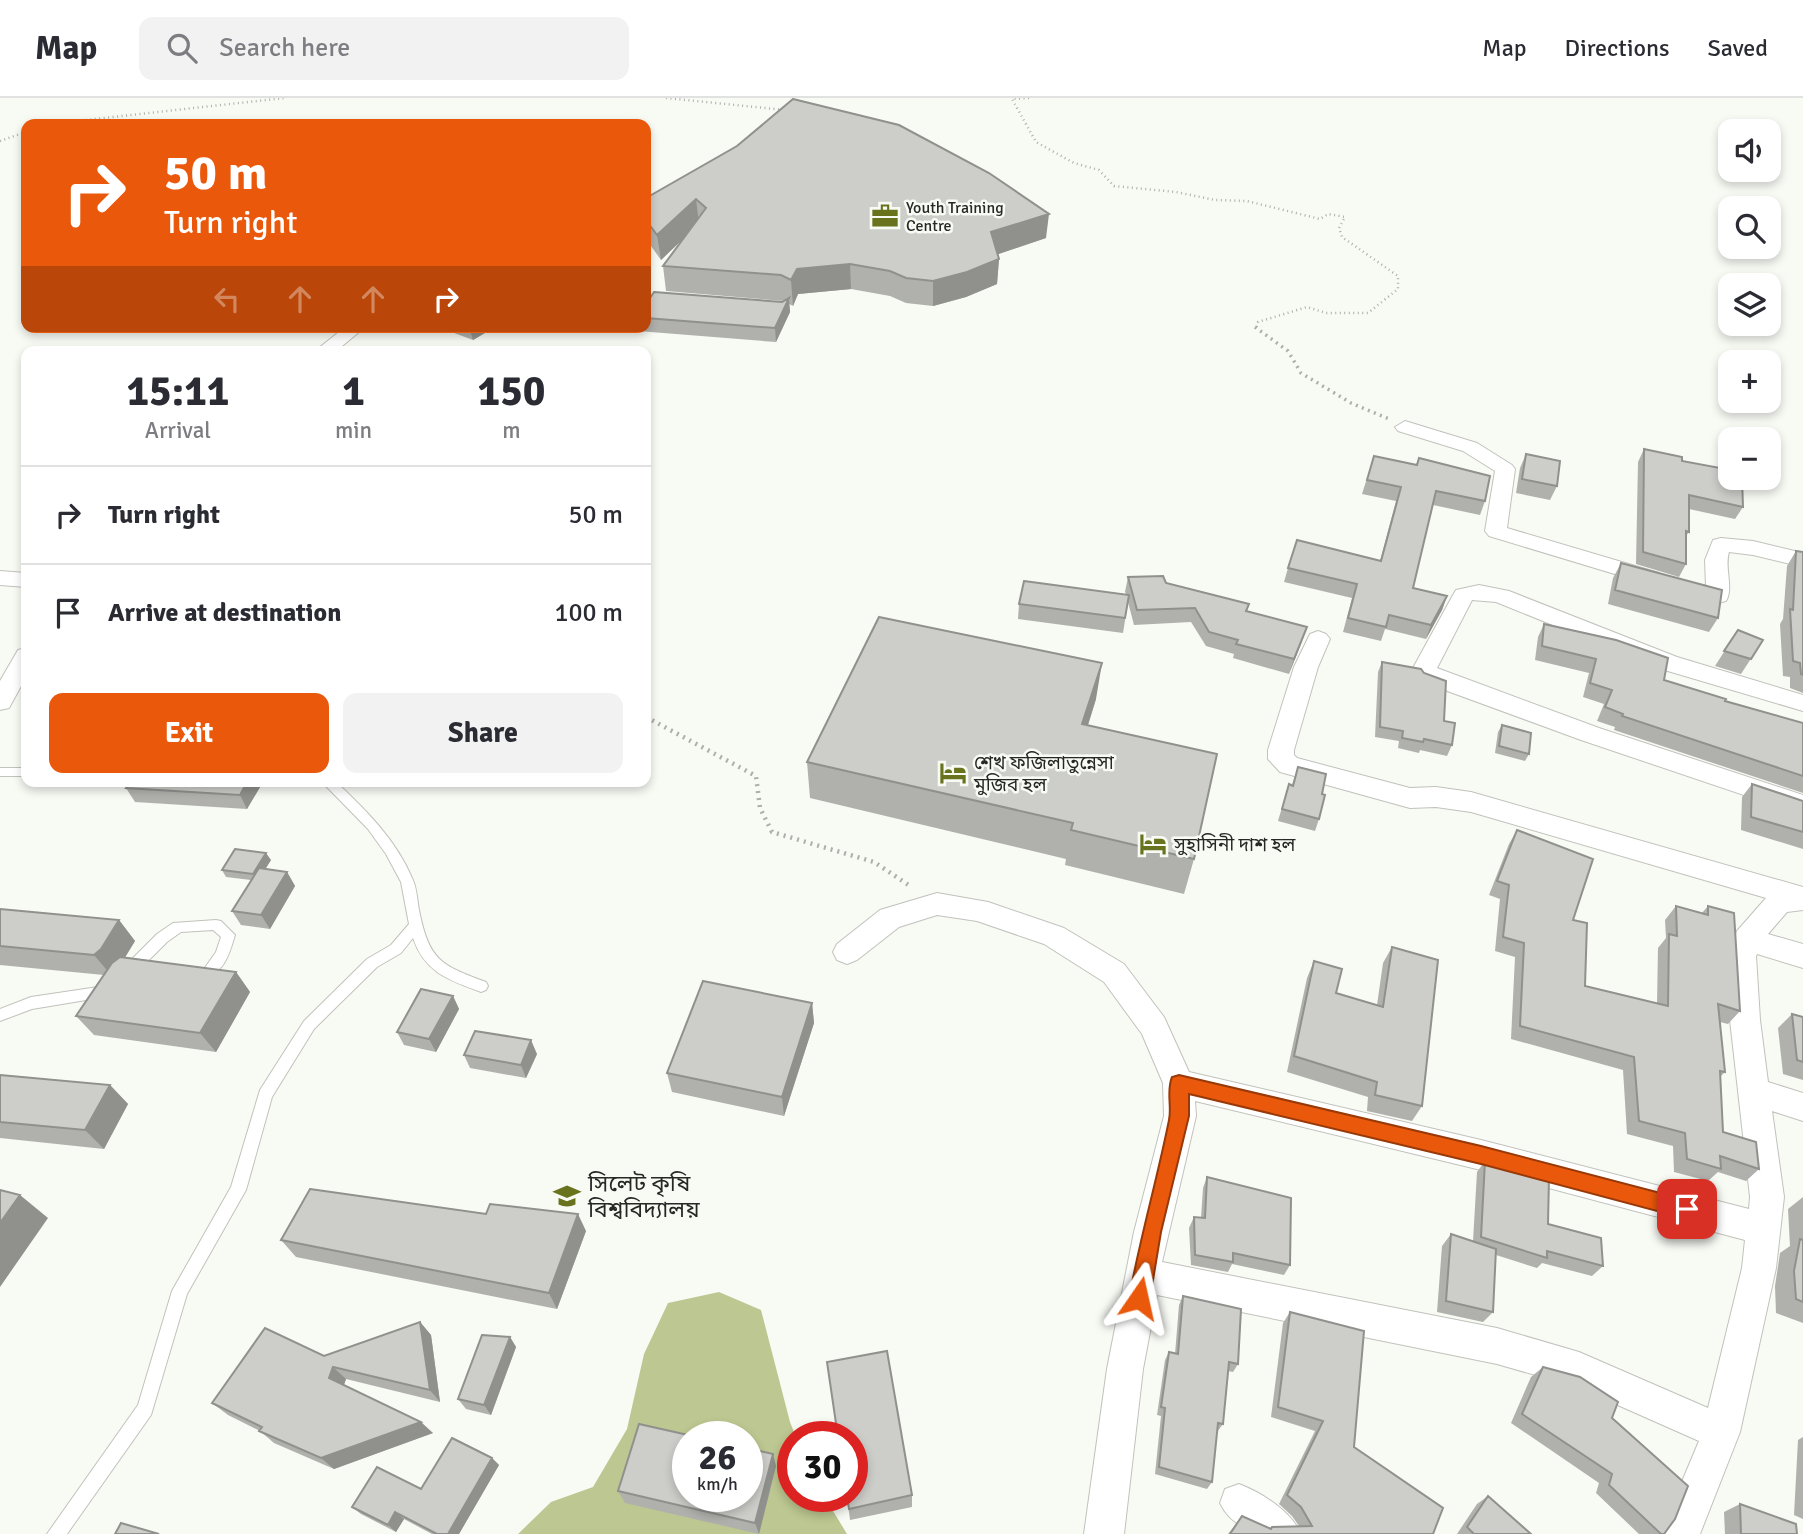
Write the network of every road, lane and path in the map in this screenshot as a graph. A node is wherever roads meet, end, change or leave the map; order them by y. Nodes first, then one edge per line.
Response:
1 (284, 98) edge
2 (666, 98) edge
3 (1029, 98) edge
4 (785, 110) edge
5 (95, 119) edge
6 (21, 134) edge
7 (0, 141) edge
8 (348, 333) edge
9 (331, 346) edge
10 (1405, 427) joint
11 (1803, 560) edge
12 (0, 578) edge
13 (21, 580) edge
14 (1318, 639) dead end
15 (21, 665) edge
16 (0, 702) edge
17 (1803, 703) edge
18 (651, 720) edge
19 (0, 772) edge
20 (21, 772) edge
21 (333, 787) edge
22 (1803, 805) edge
23 (1803, 898) edge
24 (937, 904) junction
25 (415, 926) junction
26 (1746, 939) junction
27 (847, 952) dead end
28 (1803, 956) edge
29 (211, 969) edge
30 (481, 986) dead end
31 (0, 1015) edge
32 (1179, 1083) junction
33 (1755, 1092) junction
34 (1803, 1107) edge
35 (1764, 1229) junction
36 (1144, 1275) junction
37 (1721, 1432) junction
38 (1238, 1503) dead end
39 (56, 1534) edge
40 (1104, 1534) edge
41 (1281, 1534) edge
42 (1680, 1534) edge

1 - 5 path
2 - 4 path
3 - 10 path
6 - 7 path
8 - 9 street
10 - 11 street
12 - 13 street
14 - 23 street
15 - 16 street
17 - 22 street
18 - 24 path
19 - 20 lane
21 - 25 lane
23 - 26 street
24 - 27 street
24 - 32 street
25 - 30 lane
25 - 39 lane
26 - 28 street
26 - 33 street
29 - 31 lane
32 - 35 street
32 - 36 street
33 - 34 street
33 - 35 street
35 - 37 street
36 - 37 street
36 - 40 street
37 - 42 street
38 - 41 street

